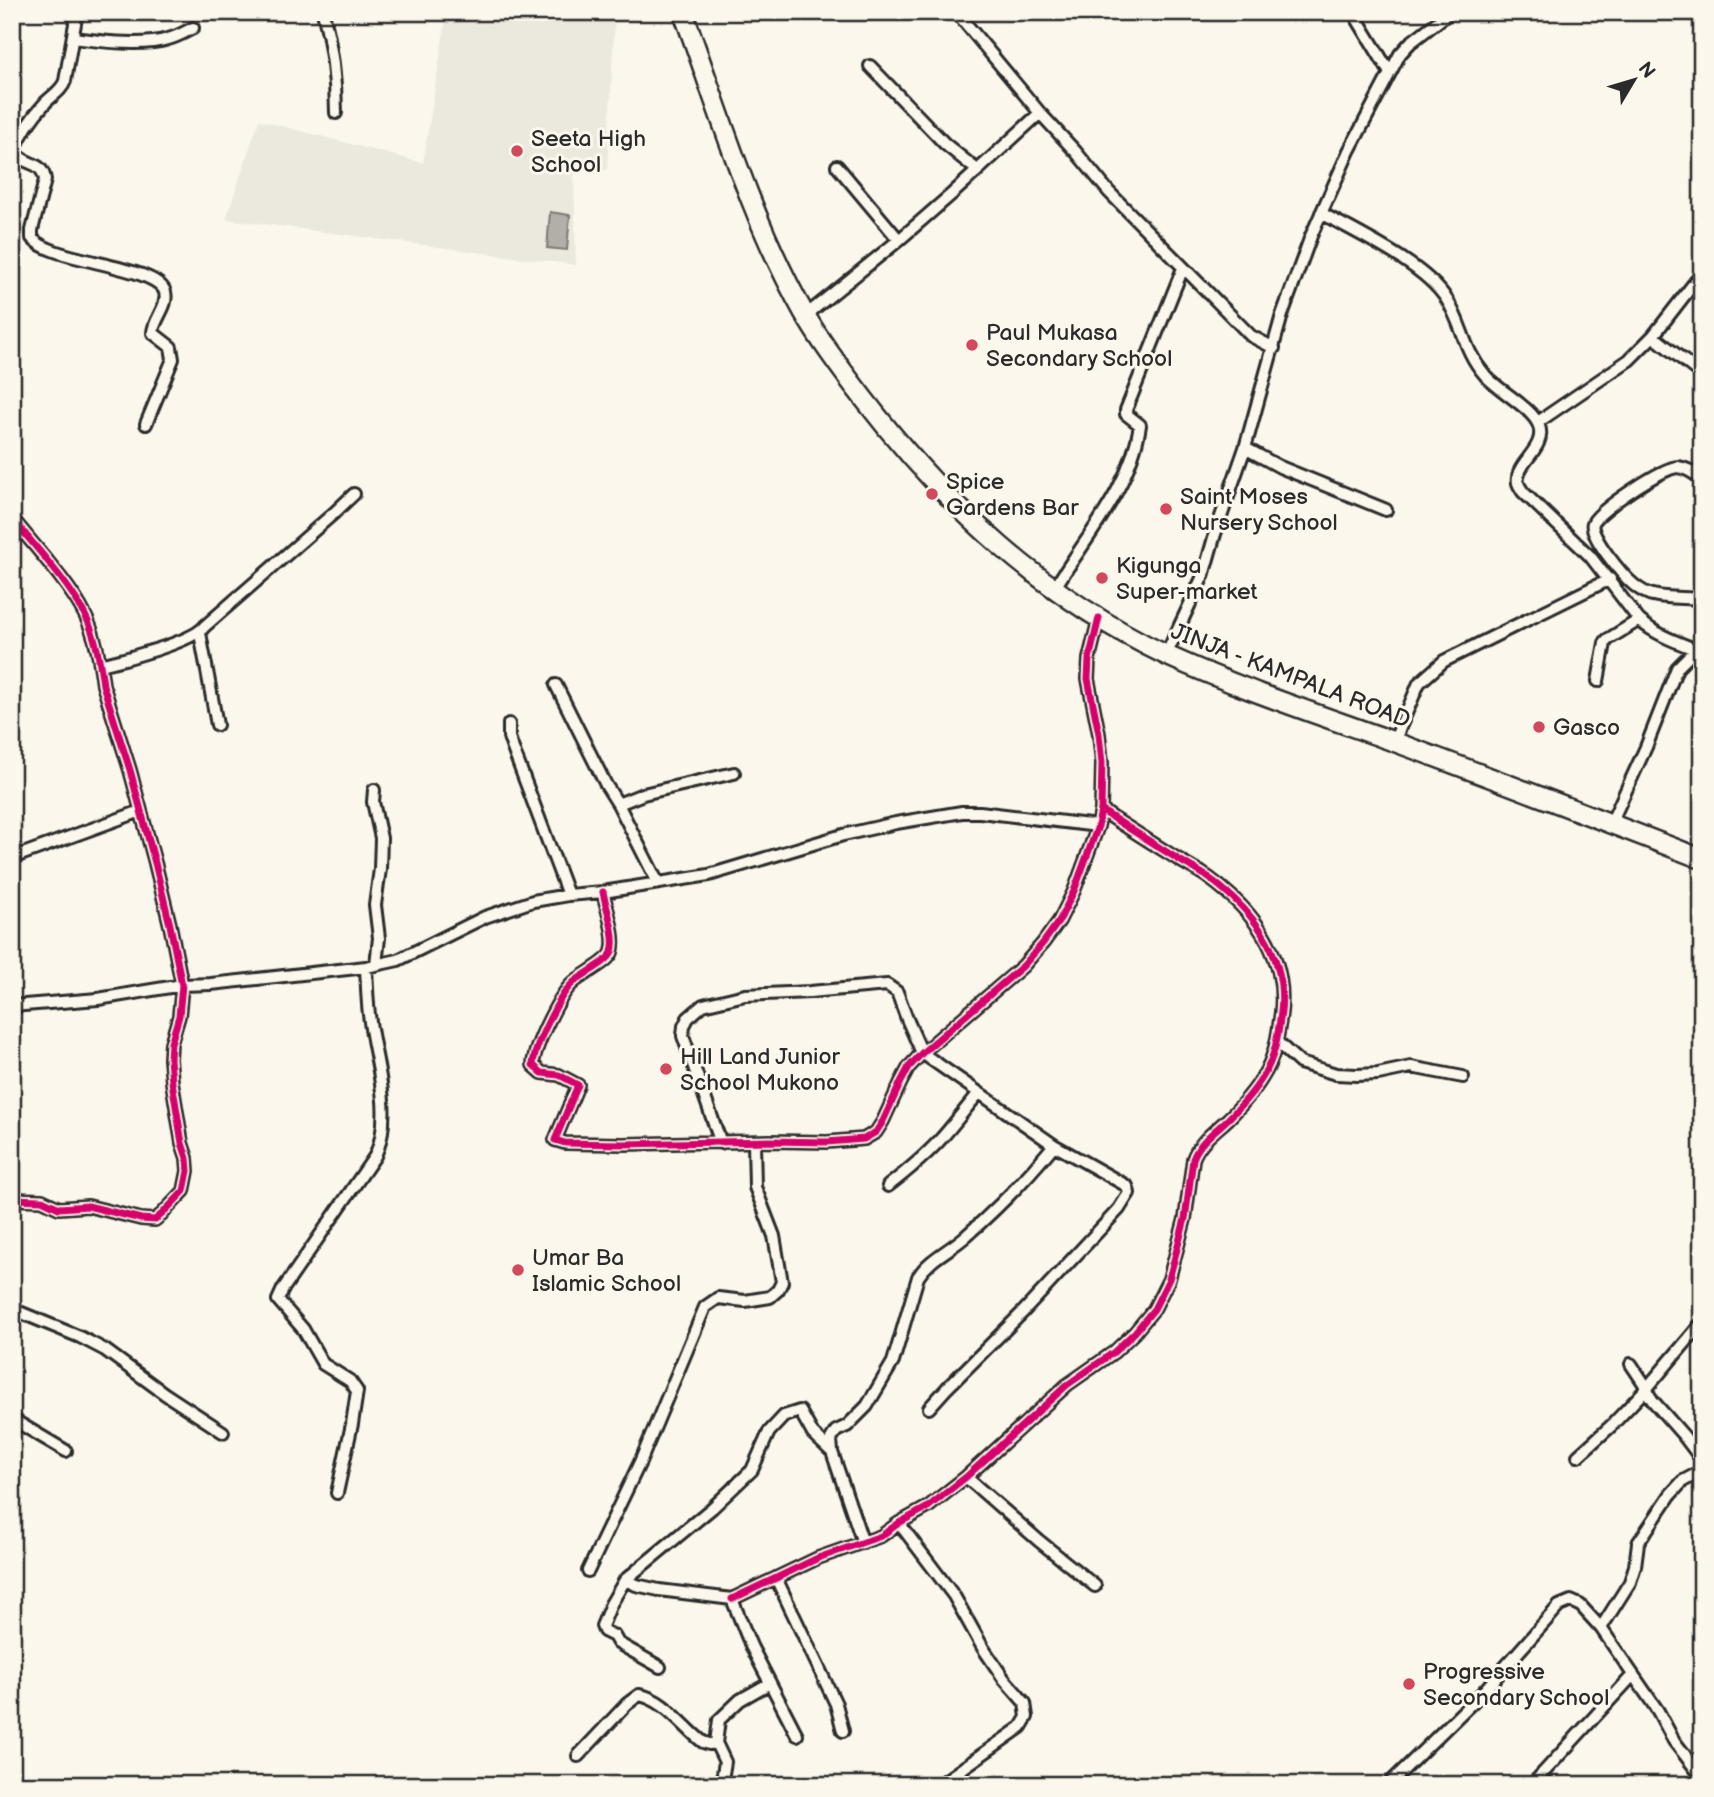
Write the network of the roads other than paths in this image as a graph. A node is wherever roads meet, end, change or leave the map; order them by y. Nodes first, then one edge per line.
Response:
1 (77, 12) edge
2 (324, 12) edge
3 (683, 12) edge
4 (1353, 12) edge
5 (1450, 12) edge
6 (957, 13) edge
7 (193, 28) dead end
8 (73, 38) junction
9 (870, 66) dead end
10 (1390, 73) junction
11 (336, 113) dead end
12 (1040, 113) junction
13 (837, 166) dead end
14 (977, 170) junction
15 (1321, 213) junction
16 (899, 240) junction
17 (1183, 268) junction
18 (1702, 273) edge
19 (805, 316) junction
20 (1653, 336) junction
21 (1274, 348) junction
22 (1702, 375) edge
23 (1538, 422) junction
24 (146, 424) dead end
25 (1245, 448) junction
26 (1702, 479) edge
27 (354, 494) dead end
28 (1386, 510) dead end
29 (12, 518) edge
30 (1610, 579) junction
31 (1054, 589) junction
32 (1702, 598) edge
33 (1099, 618) junction
34 (1640, 620) junction
35 (200, 633) junction
36 (1699, 650) edge
37 (1166, 654) junction
38 (100, 665) junction
39 (1598, 681) dead end
40 (556, 685) dead end
41 (509, 724) dead end
42 (217, 725) dead end
43 (1394, 741) junction
44 (734, 773) dead end
45 (374, 790) dead end
46 (618, 804) junction
47 (1101, 810) junction
48 (141, 811) junction
49 (1611, 823) junction
50 (1098, 826) junction
51 (12, 858) edge
52 (1702, 859) edge
53 (658, 883) junction
54 (603, 892) junction
55 (568, 895) junction
56 (371, 966) junction
57 (183, 985) junction
58 (12, 1006) edge
59 (1278, 1043) junction
60 (922, 1053) junction
61 (1463, 1077) dead end
62 (979, 1093) junction
63 (754, 1142) junction
64 (721, 1143) junction
65 (1054, 1145) junction
66 (888, 1186) dead end
67 (12, 1199) edge
68 (12, 1308) edge
69 (1701, 1324) edge
70 (1631, 1364) dead end
71 (1647, 1388) junction
72 (929, 1408) dead end
73 (12, 1419) edge
74 (223, 1432) dead end
75 (66, 1451) dead end
76 (832, 1452) junction
77 (1578, 1456) dead end
78 (1702, 1460) edge
79 (1702, 1471) edge
80 (966, 1476) junction
81 (337, 1493) dead end
82 (899, 1523) junction
83 (863, 1543) junction
84 (588, 1571) dead end
85 (776, 1578) junction
86 (625, 1580) junction
87 (1095, 1586) dead end
88 (732, 1599) junction
89 (1601, 1628) junction
90 (660, 1667) dead end
91 (1633, 1675) junction
92 (770, 1683) junction
93 (843, 1731) dead end
94 (797, 1735) dead end
95 (716, 1743) junction
96 (578, 1756) dead end
97 (1702, 1777) edge
98 (721, 1785) edge
99 (939, 1785) edge
100 (1388, 1785) edge
101 (1532, 1785) edge

1 - 8 street
2 - 11 street
3 - 19 highway, JINJA - KAMPALA ROAD
4 - 10 street
5 - 10 street
6 - 12 street
7 - 8 street
8 - 24 street
9 - 14 street
10 - 15 street
12 - 14 street
12 - 17 street
13 - 16 street
14 - 16 street
15 - 21 street
15 - 23 street
16 - 19 street
17 - 21 street
17 - 31 street
18 - 20 street
19 - 31 highway, JINJA - KAMPALA ROAD
20 - 22 street
20 - 23 street
21 - 25 street
23 - 30 street
25 - 28 street
25 - 37 street
26 - 32 street
27 - 35 street
29 - 38 street
30 - 34 street
30 - 43 street
31 - 33 highway, JINJA - KAMPALA ROAD
33 - 37 highway, JINJA - KAMPALA ROAD
33 - 47 street
34 - 36 street
34 - 39 street
35 - 38 street
35 - 42 street
36 - 49 street
37 - 43 highway, JINJA - KAMPALA ROAD
38 - 48 street
40 - 46 street
41 - 55 street
43 - 49 highway, JINJA - KAMPALA ROAD
44 - 46 street
45 - 56 street
46 - 53 street
47 - 50 street
47 - 59 street
48 - 51 street
48 - 57 street
49 - 52 highway, JINJA - KAMPALA ROAD
50 - 53 street
50 - 60 street
53 - 54 street
54 - 55 street
54 - 64 street
55 - 56 street
56 - 57 street
56 - 81 street
57 - 58 street
57 - 67 street
59 - 61 street
59 - 80 street
60 - 62 street
60 - 63 street
60 - 64 street
62 - 65 street
62 - 66 street
63 - 64 street
63 - 84 street
65 - 72 street
65 - 76 street
68 - 74 street
69 - 71 street
70 - 71 street
71 - 77 street
71 - 78 street
73 - 75 street
76 - 83 street
76 - 86 street
79 - 89 street
80 - 82 street
80 - 87 street
82 - 83 street
82 - 99 street
83 - 85 street
85 - 88 street
85 - 93 street
86 - 88 street
86 - 90 street
88 - 92 street
89 - 91 street
89 - 100 street
91 - 97 street
91 - 101 street
92 - 94 street
92 - 95 street
95 - 96 street
95 - 98 street

